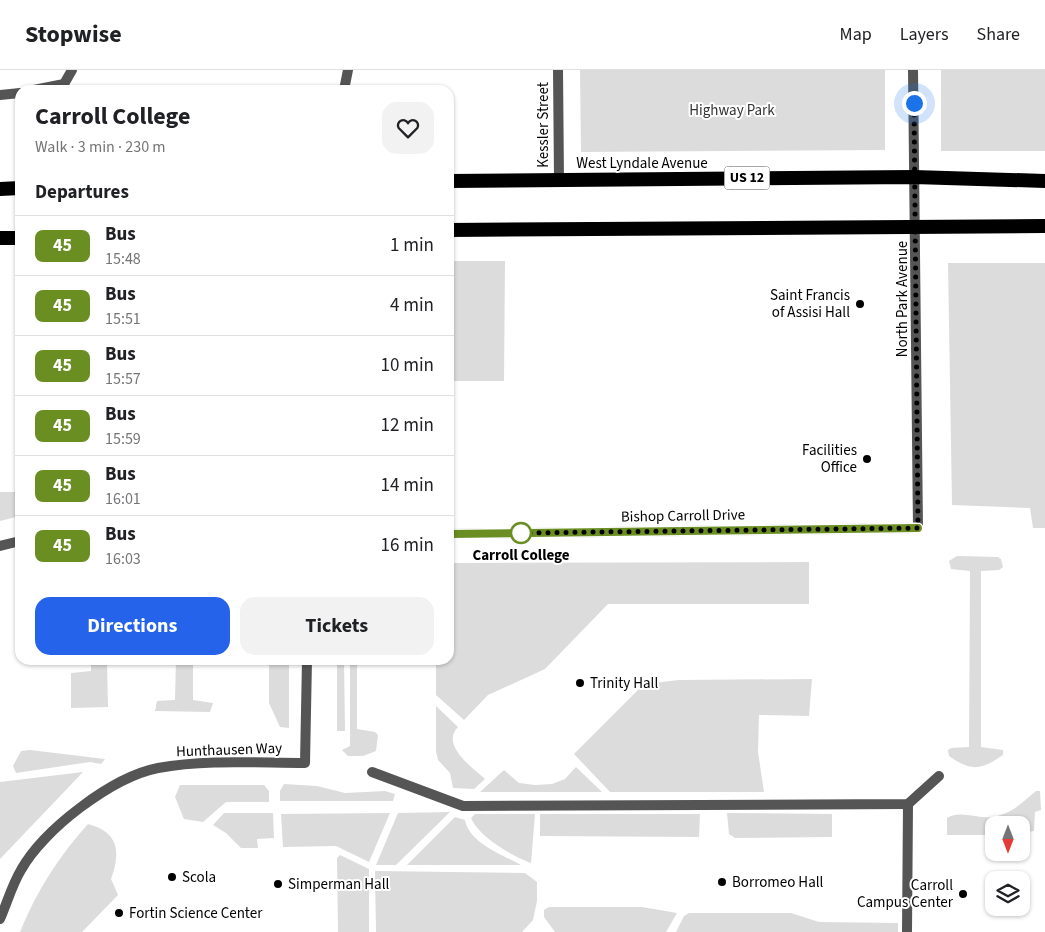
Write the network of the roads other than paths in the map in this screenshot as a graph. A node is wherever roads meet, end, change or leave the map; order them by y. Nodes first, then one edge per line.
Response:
1 (72, 70) edge
2 (348, 70) edge
3 (558, 70) edge
4 (913, 70) edge
5 (59, 85) edge
6 (345, 85) edge
7 (15, 94) edge
8 (0, 95) edge
9 (914, 177) junction
10 (559, 180) junction
11 (454, 181) edge
12 (1045, 181) edge
13 (0, 188) edge
14 (15, 188) edge
15 (917, 226) junction
16 (1045, 226) edge
17 (454, 230) edge
18 (0, 238) edge
19 (15, 238) edge
20 (918, 528) joint
21 (454, 534) edge
22 (15, 542) edge
23 (0, 546) edge
24 (307, 665) edge
25 (372, 772) dead end
26 (939, 776) dead end
27 (908, 804) junction
28 (0, 919) edge
29 (907, 932) edge

1 - 5 street
2 - 6 street
3 - 10 street, Kessler Street
4 - 9 street, North Park Avenue
7 - 8 street
9 - 10 highway, West Lyndale Avenue / US 12
9 - 12 highway, West Lyndale Avenue / US 12
9 - 15 street, North Park Avenue
10 - 11 highway, West Lyndale Avenue / US 12
13 - 14 highway
15 - 16 highway
15 - 17 highway
15 - 20 street, North Park Avenue
18 - 19 highway
20 - 21 street, Bishop Carroll Drive
22 - 23 street
24 - 28 street, Hunthausen Way
25 - 27 street
26 - 27 street
27 - 29 street

